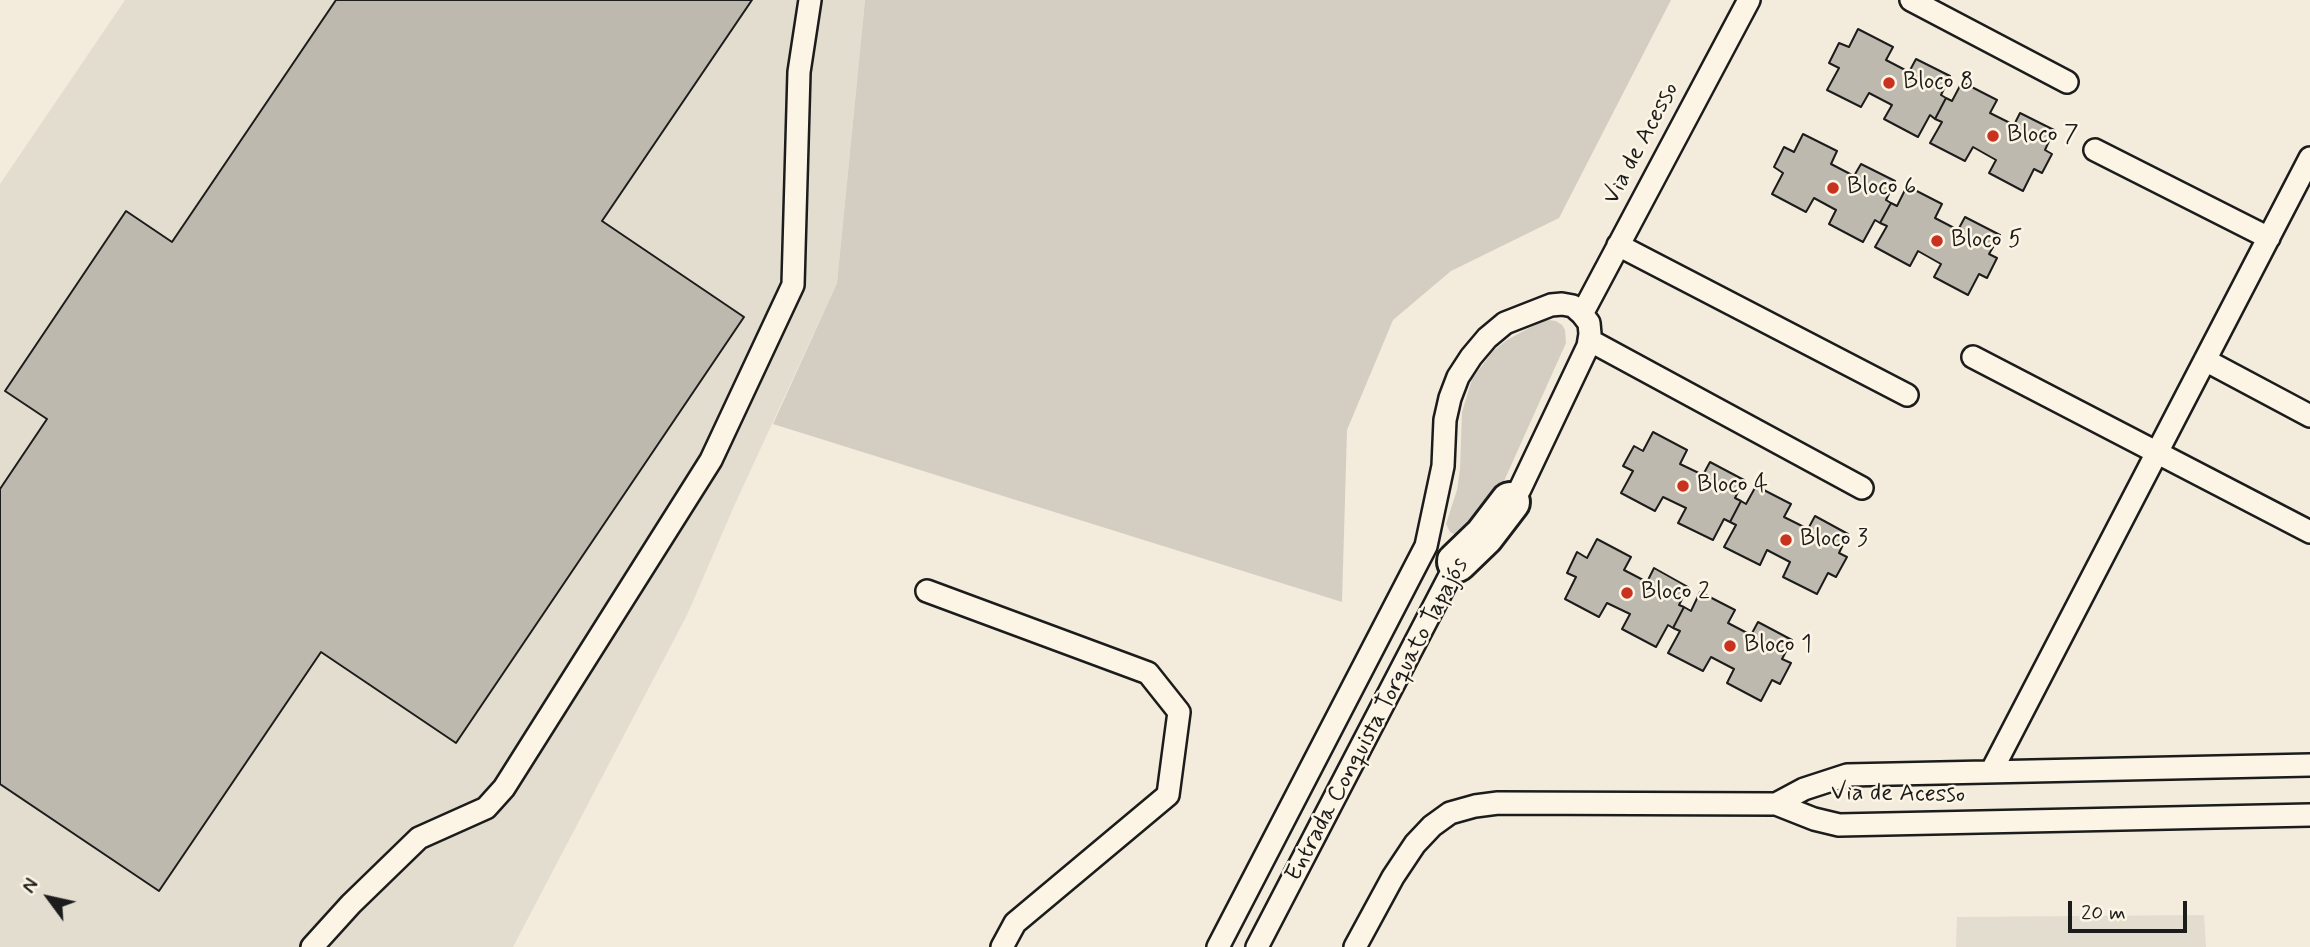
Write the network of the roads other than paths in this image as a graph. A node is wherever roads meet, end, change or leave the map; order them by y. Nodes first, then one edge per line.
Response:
1 (810, 0) edge
2 (1749, 0) edge
3 (1911, 0) edge
4 (2067, 82) dead end
5 (2095, 149) dead end
6 (2310, 158) edge
7 (2269, 238) junction
8 (1618, 245) junction
9 (1582, 314) junction
10 (1589, 340) junction
11 (1973, 357) dead end
12 (2205, 360) junction
13 (1908, 395) dead end
14 (2310, 416) edge
15 (2157, 453) junction
16 (1862, 488) dead end
17 (1510, 502) joint
18 (2310, 533) edge
19 (1441, 554) junction
20 (927, 591) dead end
21 (2310, 765) edge
22 (1991, 772) junction
23 (1776, 804) junction
24 (2310, 815) edge
25 (312, 947) edge
26 (1002, 947) edge
27 (1218, 947) edge
28 (1257, 947) edge
29 (1355, 947) edge

1 - 25 lane
2 - 8 lane, Via de Acesso
3 - 4 lane
5 - 7 lane
6 - 7 lane
7 - 12 lane
8 - 9 lane, Via de Acesso
8 - 13 lane
9 - 10 lane
9 - 19 lane
10 - 16 lane
10 - 17 lane
11 - 15 lane
12 - 14 lane
12 - 15 lane
15 - 18 lane
15 - 22 lane
17 - 19 street, Entrada Conquista Torquato Tapajós
19 - 27 lane
19 - 28 lane, Entrada Conquista Torquato Tapajós
20 - 26 lane
21 - 22 lane, Via de Acesso
22 - 23 lane, Via de Acesso
23 - 24 lane, Via de Acesso
23 - 29 lane

